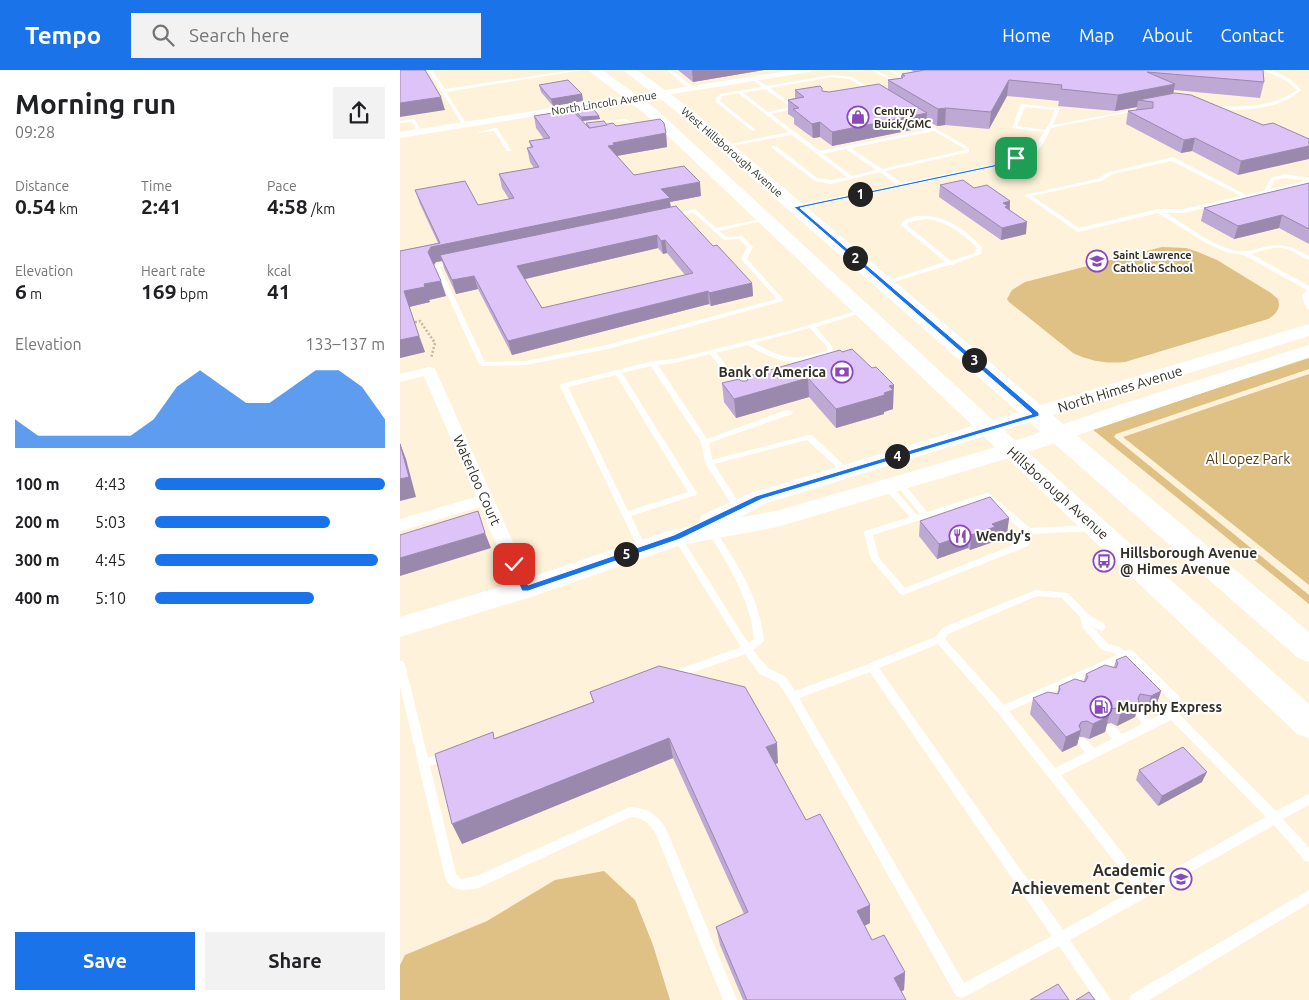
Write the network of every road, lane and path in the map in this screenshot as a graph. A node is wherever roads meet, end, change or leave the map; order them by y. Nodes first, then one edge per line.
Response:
1 (430, 70) edge
2 (581, 70) edge
3 (594, 70) edge
4 (629, 70) edge
5 (669, 70) edge
6 (742, 70) edge
7 (809, 70) edge
8 (850, 70) edge
9 (869, 70) edge
10 (873, 70) edge
11 (890, 70) edge
12 (1265, 70) edge
13 (754, 79) junction
14 (766, 87) junction
15 (692, 89) junction
16 (443, 91) junction
17 (739, 92) junction
18 (663, 94) junction
19 (868, 96) edge
20 (633, 98) junction
21 (1207, 106) edge
22 (1144, 109) edge
23 (768, 113) junction
24 (910, 114) edge
25 (526, 115) junction
26 (575, 117) junction
27 (540, 121) edge
28 (400, 122) edge
29 (465, 125) junction
30 (635, 125) edge
31 (935, 129) junction
32 (1047, 129) junction
33 (754, 130) dead end
34 (586, 131) edge
35 (420, 132) junction
36 (480, 132) dead end
37 (794, 133) junction
38 (400, 135) edge
39 (684, 143) junction
40 (726, 146) junction
41 (774, 147) dead end
42 (847, 147) junction
43 (509, 150) dead end
44 (820, 153) junction
45 (1016, 158) junction
46 (881, 171) junction
47 (851, 177) junction
48 (895, 181) junction
49 (1309, 181) edge
50 (901, 185) junction
51 (1266, 192) junction
52 (1246, 197) junction
53 (794, 205) junction
54 (1158, 211) junction
55 (1184, 211) junction
56 (666, 217) edge
57 (764, 218) junction
58 (1185, 226) junction
59 (715, 230) junction
60 (787, 240) joint
61 (1246, 254) junction
62 (1309, 258) edge
63 (465, 260) edge
64 (952, 264) junction
65 (885, 283) junction
66 (1309, 291) edge
67 (1309, 308) edge
68 (863, 311) junction
69 (407, 324) edge
70 (812, 326) junction
71 (1309, 330) edge
72 (749, 342) junction
73 (1309, 351) edge
74 (712, 352) junction
75 (653, 363) junction
76 (429, 371) junction
77 (618, 372) junction
78 (400, 378) edge
79 (746, 396) edge
80 (758, 412) edge
81 (789, 412) dead end
82 (1037, 414) junction
83 (765, 421) junction
84 (988, 428) junction
85 (1060, 434) junction
86 (705, 442) junction
87 (1011, 450) junction
88 (709, 463) junction
89 (846, 471) junction
90 (893, 484) junction
91 (486, 500) junction
92 (627, 514) junction
93 (925, 515) junction
94 (736, 517) junction
95 (915, 518) junction
96 (400, 525) edge
97 (709, 526) junction
98 (1098, 528) junction
99 (1028, 531) junction
100 (677, 537) junction
101 (642, 548) junction
102 (525, 589) junction
103 (1085, 616) junction
104 (400, 627) edge
105 (1101, 627) dead end
106 (940, 639) junction
107 (747, 649) junction
108 (1119, 649) junction
109 (1309, 650) edge
110 (400, 665) edge
111 (872, 667) junction
112 (1097, 668) junction
113 (664, 678) edge
114 (1107, 678) edge
115 (1068, 681) junction
116 (1077, 692) edge
117 (1040, 693) junction
118 (793, 696) junction
119 (1050, 704) edge
120 (1002, 710) junction
121 (1140, 714) edge
122 (1172, 714) junction
123 (1309, 724) edge
124 (1150, 725) junction
125 (1110, 729) edge
126 (1120, 740) junction
127 (1082, 742) edge
128 (461, 751) edge
129 (1093, 754) junction
130 (424, 764) junction
131 (1053, 774) junction
132 (1309, 799) edge
133 (1275, 818) junction
134 (1309, 857) edge
135 (1146, 891) junction
136 (1309, 896) edge
137 (1061, 938) junction
138 (730, 1000) edge
139 (1104, 1000) edge
140 (1136, 1000) edge

1 - 16 lane
2 - 16 lane
3 - 20 main road, West Hillsborough Avenue
4 - 18 main road, West Hillsborough Avenue
5 - 15 lane
6 - 13 street
7 - 13 street, North Lincoln Avenue
8 - 9 lane
10 - 11 lane
12 - 21 lane
13 - 14 lane
13 - 15 street, North Lincoln Avenue
14 - 17 lane
14 - 19 lane
14 - 23 lane
15 - 18 street, North Lincoln Avenue
16 - 29 lane
17 - 23 lane
17 - 33 lane
18 - 20 street, North Lincoln Avenue
18 - 40 main road, West Hillsborough Avenue
20 - 26 street, North Lincoln Avenue
20 - 39 main road, West Hillsborough Avenue
22 - 32 lane
23 - 37 lane
24 - 31 lane
25 - 26 street, North Lincoln Avenue
25 - 27 lane
25 - 29 street, North Lincoln Avenue
26 - 30 lane
26 - 34 lane
28 - 35 lane
29 - 35 street, North Lincoln Avenue
31 - 42 lane
31 - 46 lane
32 - 32 lane
32 - 45 lane
35 - 38 street, North Lincoln Avenue
36 - 43 lane
37 - 40 lane
37 - 44 lane
39 - 53 main road
39 - 57 main road, West Hillsborough Avenue
40 - 53 main road, West Hillsborough Avenue
41 - 47 lane
42 - 44 lane
42 - 46 lane
44 - 47 lane
45 - 48 lane
45 - 50 lane
46 - 47 lane
46 - 48 lane
48 - 50 lane
48 - 53 lane
49 - 51 lane
49 - 51 lane
50 - 53 lane
51 - 52 lane
52 - 54 lane
52 - 55 lane
53 - 65 main road, West Hillsborough Avenue
54 - 55 lane
54 - 58 lane
55 - 58 lane
56 - 59 lane
57 - 59 lane
57 - 60 main road, West Hillsborough Avenue
58 - 61 lane
59 - 63 lane
60 - 68 main road, Hillsborough Avenue
61 - 62 lane
61 - 66 lane
64 - 64 lane
64 - 65 lane
65 - 82 main road, West Hillsborough Avenue
66 - 67 lane
68 - 70 lane
68 - 84 main road, Hillsborough Avenue
69 - 76 path
70 - 72 lane
70 - 72 lane
71 - 82 street, North Himes Avenue
72 - 74 lane
73 - 85 street, North Himes Avenue
74 - 75 lane
74 - 79 lane
75 - 77 lane
75 - 86 lane
76 - 78 street
76 - 91 street, Waterloo Court
77 - 92 lane
77 - 92 lane
80 - 83 lane
81 - 83 lane
82 - 84 street, North Himes Avenue
82 - 85 main road
83 - 86 lane
84 - 87 main road, Hillsborough Avenue
84 - 89 street, North Himes Avenue
85 - 87 street, North Himes Avenue
85 - 109 main road
86 - 88 lane
87 - 90 street, North Himes Avenue
87 - 98 main road, Hillsborough Avenue
88 - 89 lane
88 - 94 lane
89 - 94 street, North Himes Avenue
90 - 93 lane
90 - 94 street, North Himes Avenue
90 - 95 lane
91 - 96 street
91 - 102 street, Waterloo Court
92 - 101 lane
93 - 95 lane
93 - 99 lane
94 - 97 street, North Himes Avenue
95 - 99 lane
97 - 100 street, North Himes Avenue
97 - 107 lane
98 - 99 lane
98 - 123 main road, Hillsborough Avenue
100 - 101 street, North Himes Avenue
100 - 107 lane
101 - 102 street, North Himes Avenue
102 - 104 street, North Himes Avenue
103 - 105 lane
103 - 106 lane
103 - 108 lane
106 - 111 lane
106 - 120 lane
107 - 113 lane
107 - 118 lane
108 - 112 lane
108 - 122 lane
110 - 130 lane
111 - 118 lane
111 - 137 lane
112 - 114 lane
112 - 115 lane
115 - 116 lane
115 - 117 lane
117 - 119 lane
117 - 120 lane
118 - 137 lane
120 - 131 lane
121 - 124 lane
122 - 124 lane
122 - 133 lane
124 - 126 lane
125 - 126 lane
126 - 129 lane
127 - 129 lane
128 - 130 lane
129 - 131 lane
130 - 138 lane
131 - 135 lane
132 - 133 lane
133 - 134 lane
133 - 135 lane
135 - 137 lane
136 - 140 lane
137 - 139 lane

